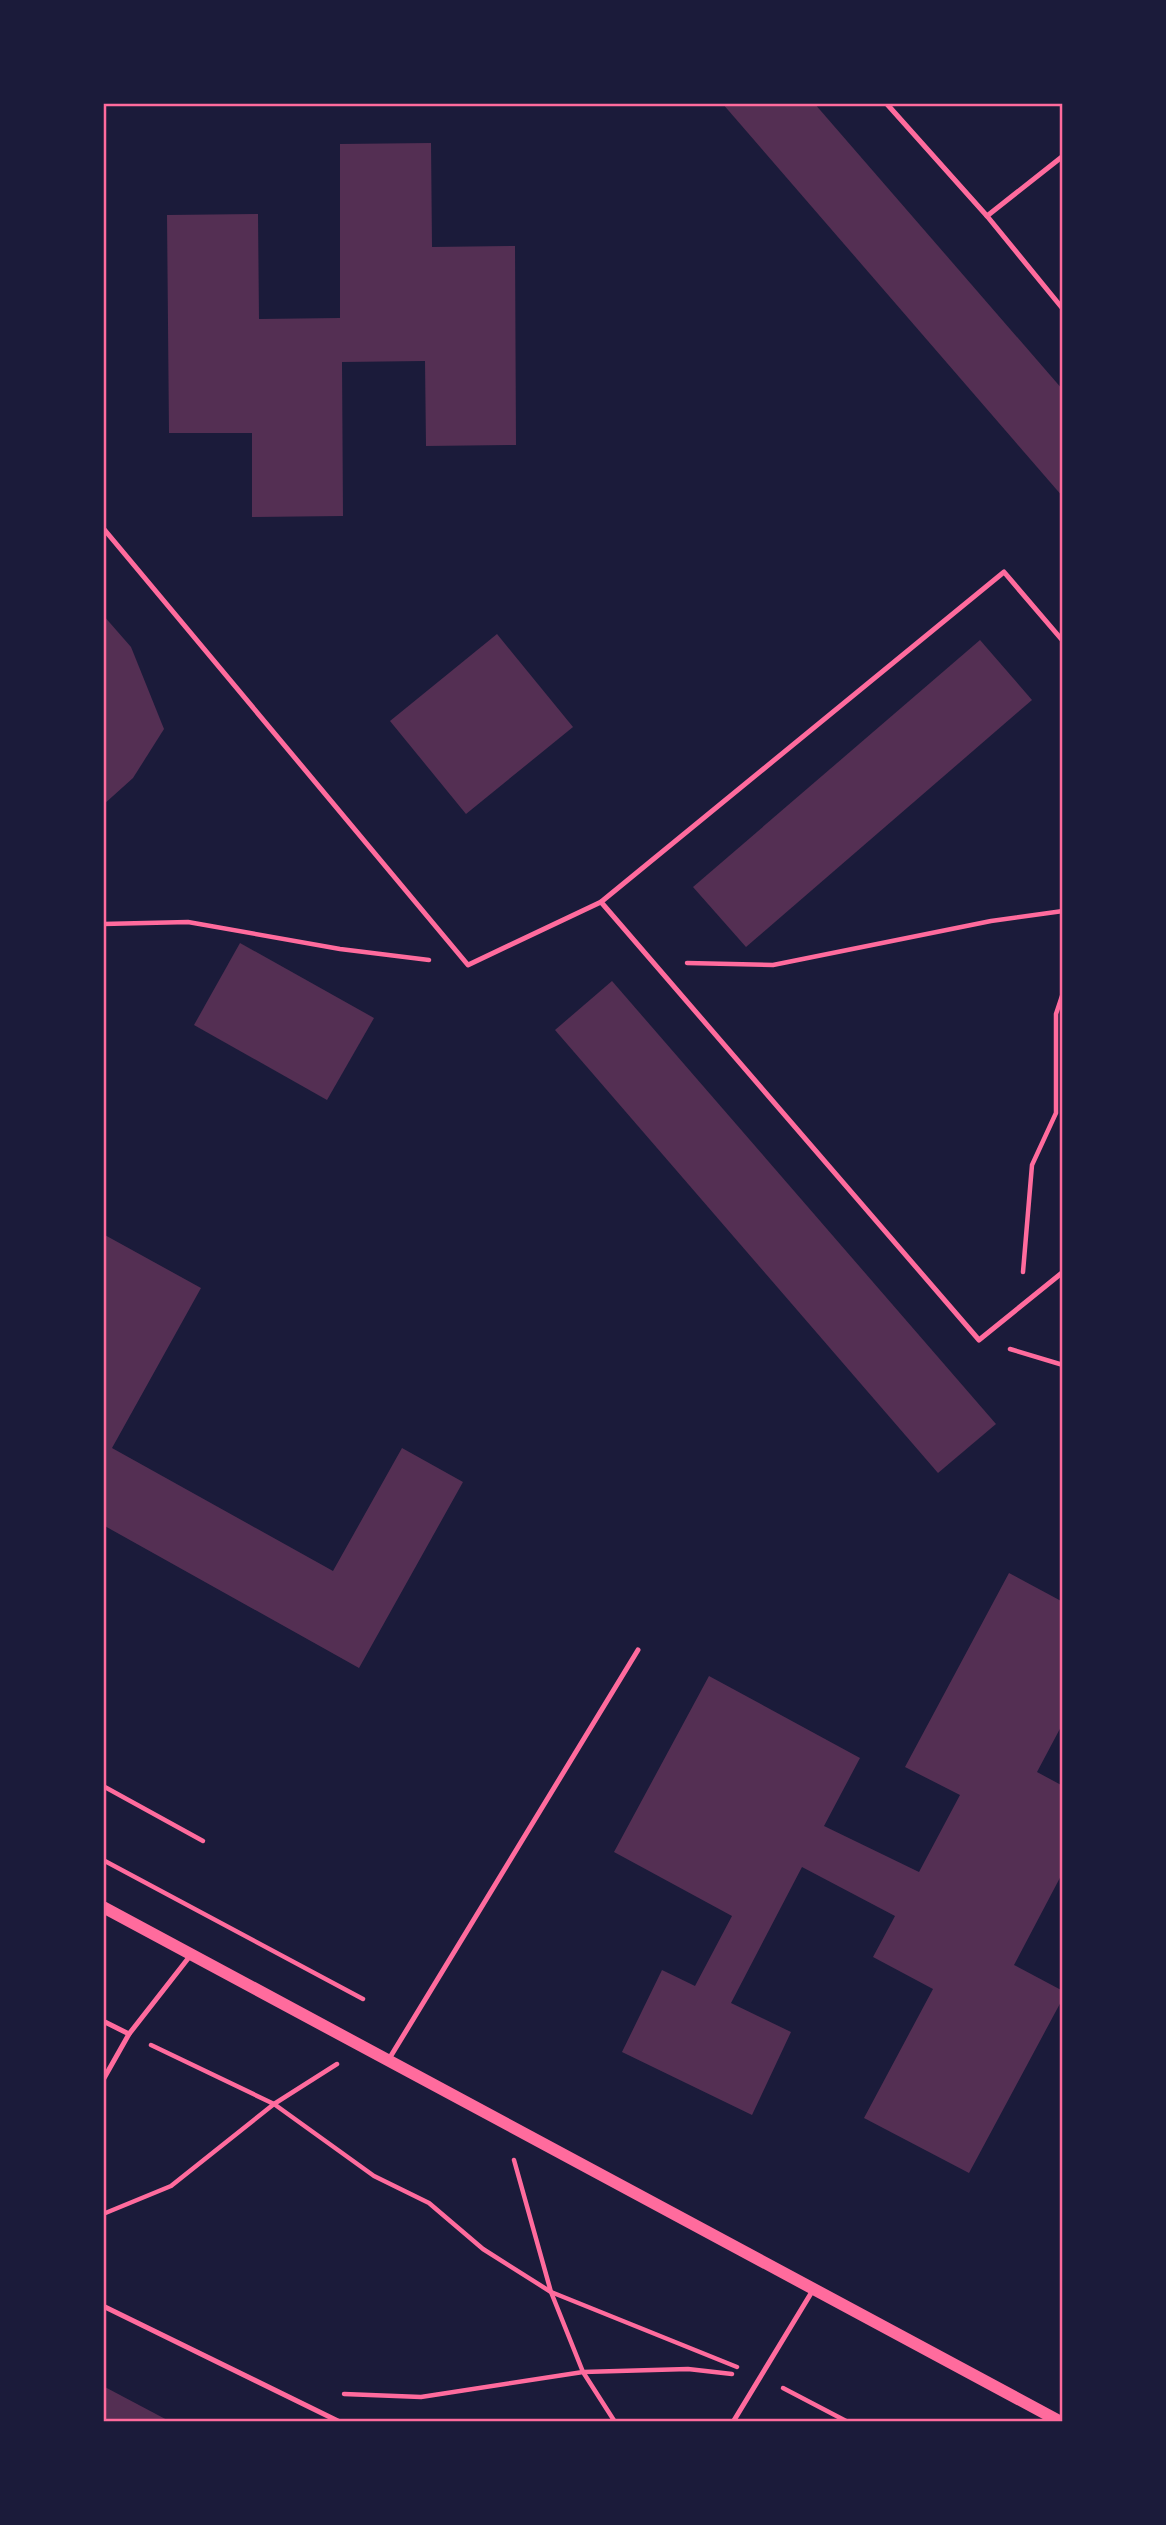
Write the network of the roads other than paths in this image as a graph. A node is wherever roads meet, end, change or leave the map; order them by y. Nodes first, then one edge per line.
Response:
1 (886, 103) edge
2 (1063, 156) edge
3 (987, 216) junction
4 (1063, 309) edge
5 (103, 528) edge
6 (1063, 641) edge
7 (601, 902) junction
8 (1063, 1272) edge
9 (638, 1650) dead end
10 (103, 1907) edge
11 (190, 1956) junction
12 (103, 2021) edge
13 (129, 2034) junction
14 (387, 2061) junction
15 (103, 2080) edge
16 (813, 2289) junction
17 (103, 2306) edge
18 (340, 2422) edge
19 (733, 2422) edge
20 (1061, 2422) edge

1 - 3 lane
2 - 3 lane
3 - 4 lane
5 - 7 lane
6 - 7 lane
7 - 8 lane
9 - 14 lane
10 - 11 street
11 - 13 lane
11 - 14 street
12 - 13 lane
13 - 15 lane
14 - 16 street
16 - 19 lane
16 - 20 street
17 - 18 lane

